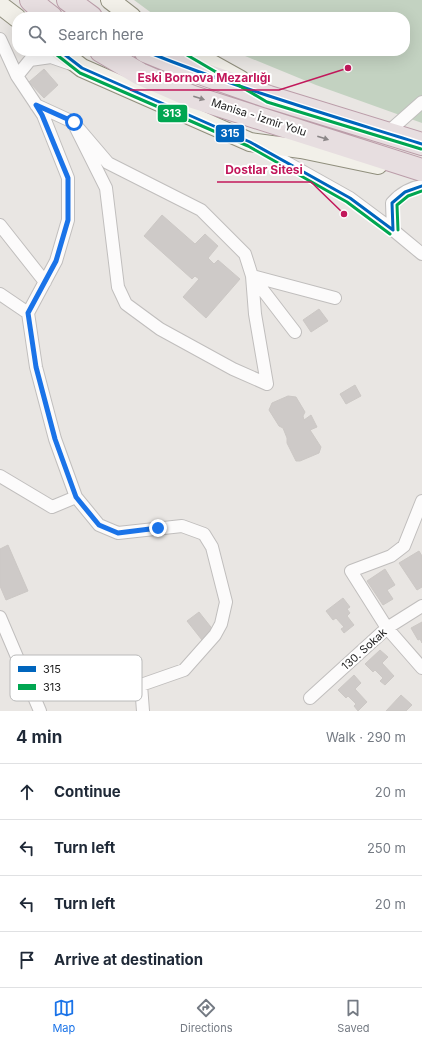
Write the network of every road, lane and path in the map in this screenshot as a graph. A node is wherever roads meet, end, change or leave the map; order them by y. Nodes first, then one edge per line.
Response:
1 (31, 0) edge
2 (68, 0) edge
3 (110, 0) edge
4 (0, 5) edge
5 (45, 12) edge
6 (84, 12) edge
7 (126, 12) edge
8 (12, 14) edge
9 (0, 39) edge
10 (66, 56) edge
11 (109, 56) edge
12 (158, 56) edge
13 (198, 56) edge
14 (82, 68) junction
15 (17, 76) junction
16 (269, 97) junction
17 (422, 102) edge
18 (36, 105) junction
19 (74, 122) junction
20 (387, 133) junction
21 (250, 142) junction
22 (422, 144) edge
23 (422, 170) edge
24 (422, 174) edge
25 (422, 186) edge
26 (0, 225) edge
27 (393, 230) junction
28 (422, 254) edge
29 (252, 276) junction
30 (44, 282) junction
31 (0, 294) edge
32 (335, 298) dead end
33 (28, 313) junction
34 (295, 332) dead end
35 (0, 476) edge
36 (76, 497) junction
37 (422, 501) edge
38 (422, 606) edge
39 (0, 617) edge
40 (387, 628) junction
41 (16, 655) edge
42 (422, 668) edge
43 (142, 685) edge
44 (142, 698) edge
45 (310, 698) dead end
46 (36, 701) edge
47 (40, 711) edge
48 (143, 711) edge

1 - 5 highway
2 - 6 highway
3 - 7 street
4 - 8 street
9 - 15 street
10 - 14 street
11 -> 23 highway, Manisa - İzmir Yolu
12 - 16 highway, Manisa - İzmir Yolu
13 - 16 street
14 - 15 street
14 - 21 street
15 - 18 street
16 - 20 highway, Manisa - İzmir Yolu
17 - 20 street
18 - 19 street
18 - 30 street
19 - 29 street
19 - 29 street
20 - 22 highway, Manisa - İzmir Yolu
21 - 24 street
21 - 27 street
25 - 27 street
26 - 30 street
27 - 28 street
29 - 32 street
29 - 34 street
30 - 33 street
31 - 33 street
33 - 36 street
35 - 36 street
36 - 43 street
37 - 40 street
38 - 40 street, 130. Sokak
39 - 41 street
40 - 42 street
40 - 45 street, 130. Sokak
44 - 48 street
46 - 47 street

